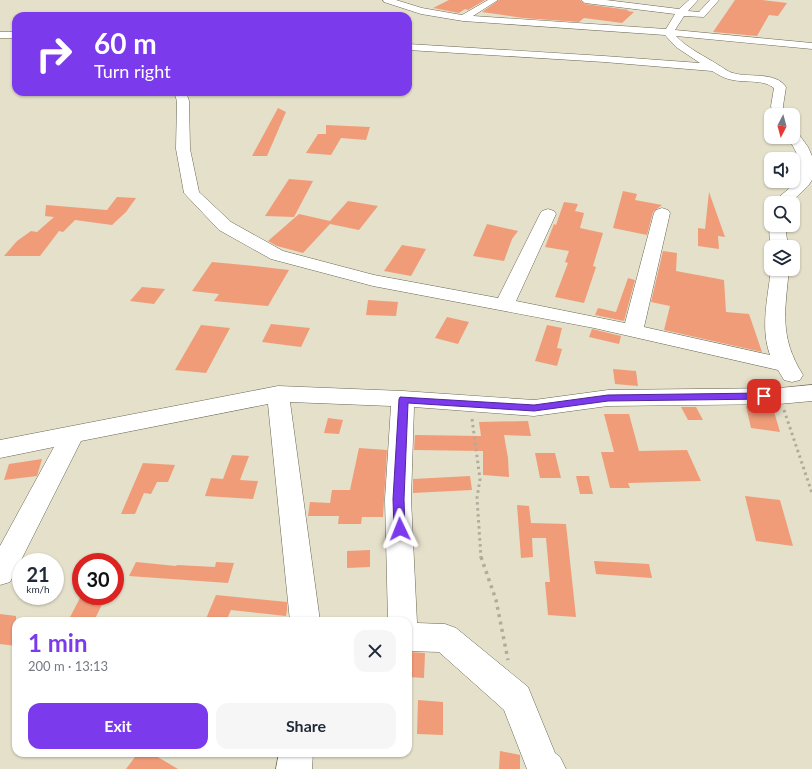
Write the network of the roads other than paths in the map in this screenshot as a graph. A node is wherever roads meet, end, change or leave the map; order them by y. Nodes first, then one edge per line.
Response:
1 (387, 0) edge
2 (494, 0) edge
3 (585, 0) edge
4 (694, 0) edge
5 (716, 0) edge
6 (681, 12) junction
7 (463, 18) junction
8 (0, 35) edge
9 (12, 35) edge
10 (671, 36) junction
11 (812, 46) edge
12 (412, 47) edge
13 (812, 52) edge
14 (716, 68) junction
15 (181, 96) edge
16 (778, 108) edge
17 (799, 144) edge
18 (787, 196) edge
19 (662, 212) dead end
20 (548, 214) dead end
21 (779, 276) edge
22 (504, 306) junction
23 (633, 331) junction
24 (785, 365) junction
25 (809, 393) edge
26 (278, 394) junction
27 (403, 399) junction
28 (73, 434) junction
29 (0, 449) edge
30 (0, 573) edge
31 (305, 617) edge
32 (403, 617) edge
33 (412, 637) edge
34 (296, 757) edge
35 (294, 769) edge
36 (548, 769) edge

1 - 7 street
2 - 7 street
3 - 6 street
4 - 6 street
5 - 6 street
6 - 10 street
7 - 10 street
8 - 9 street
10 - 11 street
10 - 13 street
10 - 14 street
12 - 14 street
14 - 16 street
15 - 22 street
17 - 18 street
19 - 23 street
20 - 22 street
21 - 24 street
22 - 23 street
23 - 24 street
24 - 25 street
25 - 27 street
26 - 27 street
26 - 28 street
26 - 31 street
27 - 32 street
28 - 29 street
28 - 30 street
33 - 36 street
34 - 35 street

